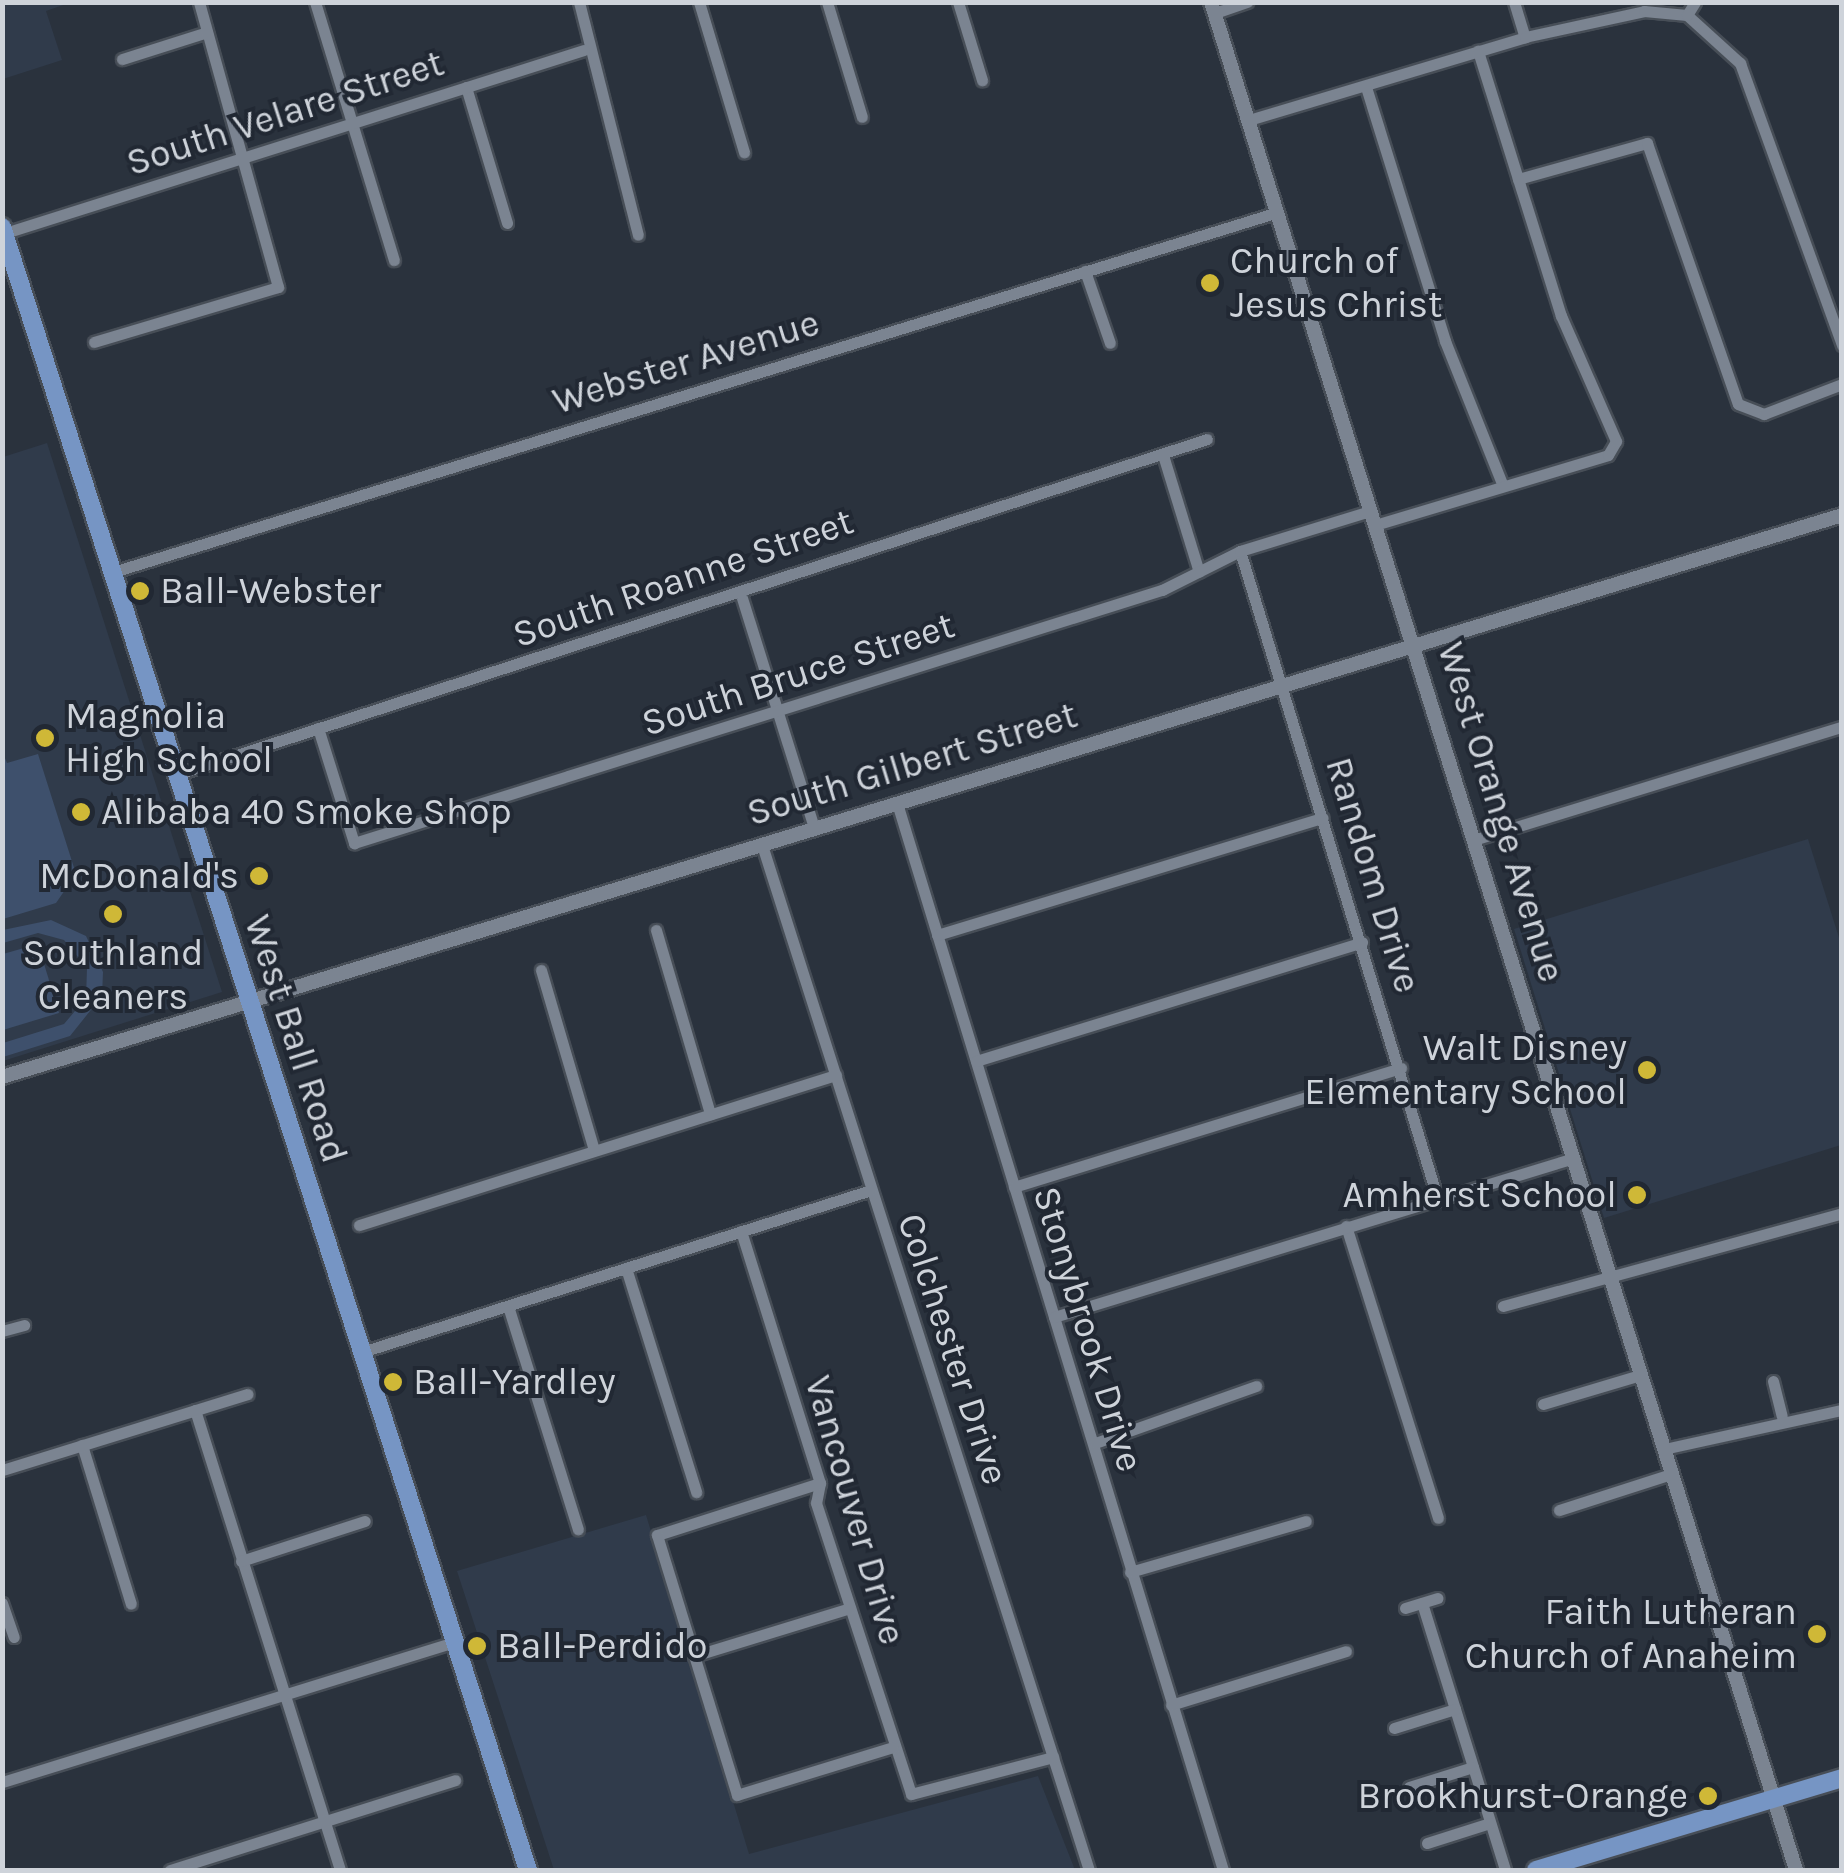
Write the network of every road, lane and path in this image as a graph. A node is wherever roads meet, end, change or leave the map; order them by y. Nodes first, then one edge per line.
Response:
1 (199, 2) edge
2 (315, 2) edge
3 (578, 2) edge
4 (699, 2) edge
5 (827, 2) edge
6 (958, 2) edge
7 (1247, 2) edge
8 (1514, 2) edge
9 (1695, 2) edge
10 (1213, 8) edge
11 (1687, 16) junction
12 (207, 32) junction
13 (1525, 37) junction
14 (584, 50) junction
15 (1478, 50) junction
16 (122, 59) dead end
17 (982, 80) dead end
18 (466, 87) junction
19 (1366, 87) junction
20 (862, 117) dead end
21 (1249, 120) junction
22 (352, 123) junction
23 (744, 152) dead end
24 (240, 159) junction
25 (1518, 179) junction
26 (1278, 212) junction
27 (507, 224) dead end
28 (4, 230) edge
29 (638, 235) dead end
30 (394, 260) dead end
31 (1086, 271) junction
32 (94, 342) dead end
33 (1110, 343) dead end
34 (1842, 345) edge
35 (1842, 384) edge
36 (1207, 440) dead end
37 (1164, 455) junction
38 (1502, 486) junction
39 (1842, 515) edge
40 (1373, 518) junction
41 (1240, 551) junction
42 (113, 572) junction
43 (1199, 572) junction
44 (742, 598) junction
45 (1414, 644) junction
46 (1281, 685) junction
47 (779, 715) junction
48 (1842, 727) edge
49 (318, 728) junction
50 (178, 774) junction
51 (896, 803) junction
52 (1323, 818) junction
53 (814, 828) junction
54 (1477, 840) junction
55 (762, 844) junction
56 (656, 930) dead end
57 (937, 934) junction
58 (1362, 942) junction
59 (541, 970) dead end
60 (250, 1002) junction
61 (976, 1061) junction
62 (1402, 1068) junction
63 (836, 1075) junction
64 (2, 1077) edge
65 (710, 1114) junction
66 (594, 1150) junction
67 (1574, 1158) junction
68 (1014, 1187) junction
69 (871, 1190) junction
70 (1438, 1200) junction
71 (1842, 1213) edge
72 (359, 1225) dead end
73 (1346, 1226) junction
74 (741, 1232) junction
75 (626, 1268) junction
76 (1609, 1277) junction
77 (508, 1306) junction
78 (1503, 1306) dead end
79 (1054, 1317) junction
80 (24, 1324) dead end
81 (2, 1331) edge
82 (362, 1352) junction
83 (1640, 1375) junction
84 (1773, 1381) dead end
85 (1256, 1386) dead end
86 (247, 1394) dead end
87 (1543, 1404) dead end
88 (194, 1410) junction
89 (1842, 1410) edge
90 (1782, 1416) junction
91 (1094, 1443) junction
92 (82, 1445) junction
93 (1664, 1449) junction
94 (2, 1470) edge
95 (1671, 1474) junction
96 (820, 1482) junction
97 (696, 1492) dead end
98 (1559, 1510) dead end
99 (1438, 1518) dead end
100 (1306, 1520) dead end
101 (365, 1521) dead end
102 (578, 1528) dead end
103 (241, 1561) junction
104 (1130, 1572) junction
105 (1437, 1598) dead end
106 (2, 1602) edge
107 (1422, 1603) junction
108 (131, 1604) dead end
109 (850, 1608) junction
110 (1405, 1608) dead end
111 (14, 1637) dead end
112 (455, 1642) junction
113 (1346, 1651) dead end
114 (694, 1656) junction
115 (282, 1696) junction
116 (1172, 1705) junction
117 (1455, 1710) junction
118 (1394, 1728) dead end
119 (893, 1747) junction
120 (1053, 1757) junction
121 (1473, 1767) junction
122 (1842, 1778) edge
123 (456, 1780) dead end
124 (2, 1782) edge
125 (1409, 1786) dead end
126 (1774, 1799) junction
127 (324, 1822) junction
128 (1490, 1823) junction
129 (1427, 1843) dead end
130 (170, 1870) edge
131 (340, 1870) edge
132 (528, 1870) edge
133 (1089, 1870) edge
134 (1223, 1870) edge
135 (1505, 1870) edge
136 (1536, 1870) edge
137 (1796, 1870) edge

1 - 12 street
2 - 22 street
3 - 14 street
4 - 23 street
5 - 20 street
6 - 17 street
7 - 10 street
8 - 13 street
9 - 11 street
10 - 21 street, West Orange Avenue
11 - 13 street
11 - 34 street
12 - 16 street
12 - 24 street
13 - 15 street
14 - 18 street, South Velare Street
14 - 29 street
15 - 19 street
15 - 25 street
18 - 22 street, South Velare Street
18 - 27 street
19 - 21 street
19 - 38 street
21 - 26 street, West Orange Avenue
22 - 24 street, South Velare Street
22 - 30 street
24 - 28 street, South Velare Street
24 - 32 street
25 - 35 street
25 - 38 street, South Bruce Street
26 - 31 street, Webster Avenue
26 - 40 street, West Orange Avenue
28 - 42 main road, West Ball Road
31 - 33 street
31 - 42 street, Webster Avenue
36 - 37 street, South Roanne Street
37 - 43 street
37 - 44 street, South Roanne Street
38 - 40 street, South Bruce Street
39 - 45 street, South Gilbert Street
40 - 41 street, South Bruce Street
40 - 45 street, West Orange Avenue
41 - 43 street, South Bruce Street
41 - 46 street, Random Drive
42 - 50 main road, West Ball Road
43 - 47 street, South Bruce Street
44 - 47 street
44 - 49 street, South Roanne Street
45 - 46 street, South Gilbert Street
45 - 54 street, West Orange Avenue
46 - 51 street, South Gilbert Street
46 - 52 street, Random Drive
47 - 49 street, South Bruce Street
47 - 53 street
48 - 54 street
49 - 50 street, South Roanne Street
50 - 60 main road, West Ball Road
51 - 53 street, South Gilbert Street
51 - 57 street, Stonybrook Drive
52 - 57 street
52 - 58 street, Random Drive
53 - 55 street, South Gilbert Street
54 - 67 street, West Orange Avenue
55 - 60 street, South Gilbert Street
55 - 63 street, Colchester Drive
56 - 65 street
57 - 61 street, Stonybrook Drive
58 - 61 street
58 - 62 street, Random Drive
59 - 66 street
60 - 64 street, South Gilbert Street
60 - 82 main road, West Ball Road
61 - 68 street, Stonybrook Drive
62 - 68 street
62 - 70 street, Random Drive
63 - 65 street
63 - 69 street, Colchester Drive
65 - 66 street
66 - 72 street
67 - 70 street
67 - 76 street, West Orange Avenue
68 - 79 street, Stonybrook Drive
69 - 74 street
69 - 120 street, Colchester Drive
70 - 73 street
71 - 76 street
73 - 79 street
73 - 99 street
74 - 75 street
74 - 96 street, Vancouver Drive
75 - 77 street
75 - 97 street
76 - 78 street
76 - 83 street, West Orange Avenue
77 - 82 street
77 - 102 street
79 - 91 street, Stonybrook Drive
80 - 81 street
82 - 112 main road, West Ball Road
83 - 87 street
83 - 93 street, West Orange Avenue
84 - 90 street
85 - 91 street
86 - 88 street
88 - 92 street
88 - 103 street
89 - 90 street
90 - 93 street
91 - 104 street, Stonybrook Drive
92 - 94 street
92 - 108 street
93 - 95 street, West Orange Avenue
95 - 98 street
95 - 126 street, West Orange Avenue
96 - 109 street, Vancouver Drive
96 - 114 street
100 - 104 street
101 - 103 street
103 - 115 street
104 - 116 street, Stonybrook Drive
105 - 107 street
106 - 111 street
107 - 110 street
107 - 117 street
109 - 114 street
109 - 119 street, Vancouver Drive
112 - 115 street
112 - 132 main road, West Ball Road
113 - 116 street
114 - 119 street
115 - 124 street
115 - 127 street
116 - 134 street, Stonybrook Drive
117 - 118 street
117 - 121 street
119 - 120 street, Vancouver Drive
120 - 133 street, Colchester Drive
121 - 125 street
121 - 128 street
122 - 126 main road
123 - 127 street
126 - 136 main road
126 - 137 street, West Orange Avenue
127 - 130 street
127 - 131 street
128 - 129 street
128 - 135 street

